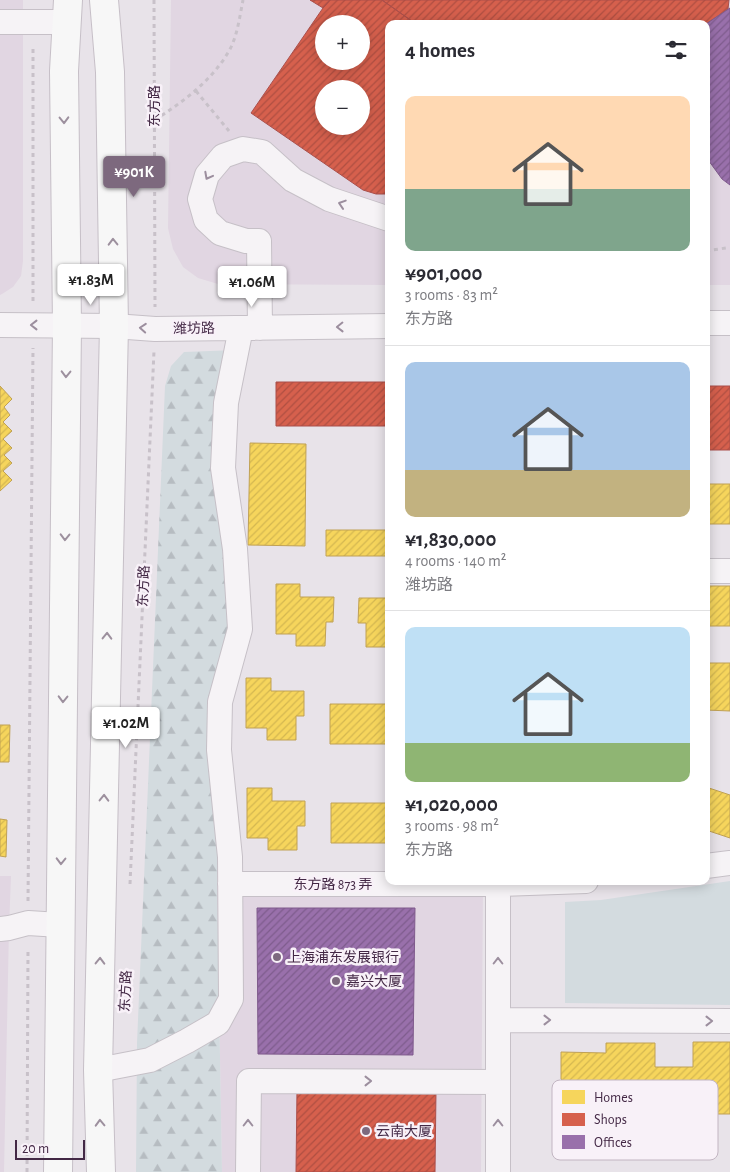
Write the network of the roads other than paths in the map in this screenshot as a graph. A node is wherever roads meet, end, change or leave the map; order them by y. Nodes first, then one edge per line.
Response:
1 (104, 0) edge
2 (117, 0) edge
3 (52, 11) edge
4 (0, 22) edge
5 (110, 72) junction
6 (385, 218) edge
7 (710, 323) edge
8 (730, 323) edge
9 (0, 325) edge
10 (67, 325) junction
11 (114, 326) junction
12 (385, 326) edge
13 (250, 328) junction
14 (710, 571) edge
15 (730, 571) edge
16 (730, 863) edge
17 (710, 866) edge
18 (230, 884) junction
19 (385, 884) edge
20 (498, 885) edge
21 (60, 925) junction
22 (0, 929) edge
23 (498, 1020) junction
24 (730, 1021) edge
25 (98, 1070) junction
26 (498, 1082) junction
27 (58, 1172) edge
28 (101, 1172) edge
29 (248, 1172) edge
30 (498, 1172) edge

1 - 5 main road, 东方路
2 - 5 main road, 东方路
3 - 4 street
3 -> 10 main road
11 -> 5 main road, 东方路
6 -> 13 street
7 - 8 street
10 -> 9 street, 潍坊路
10 - 11 street, 潍坊路
10 -> 21 main road
13 -> 11 street, 潍坊路
25 -> 11 main road, 东方路
12 -> 13 street, 潍坊路
13 - 18 street
14 - 15 street
16 - 17 street
18 - 19 street, 东方路 873 弄
18 - 25 street
23 -> 20 street
21 - 22 street
21 - 27 main road
23 -> 24 street
23 - 26 street
28 -> 25 main road, 东方路
29 -> 26 street
30 -> 26 street

